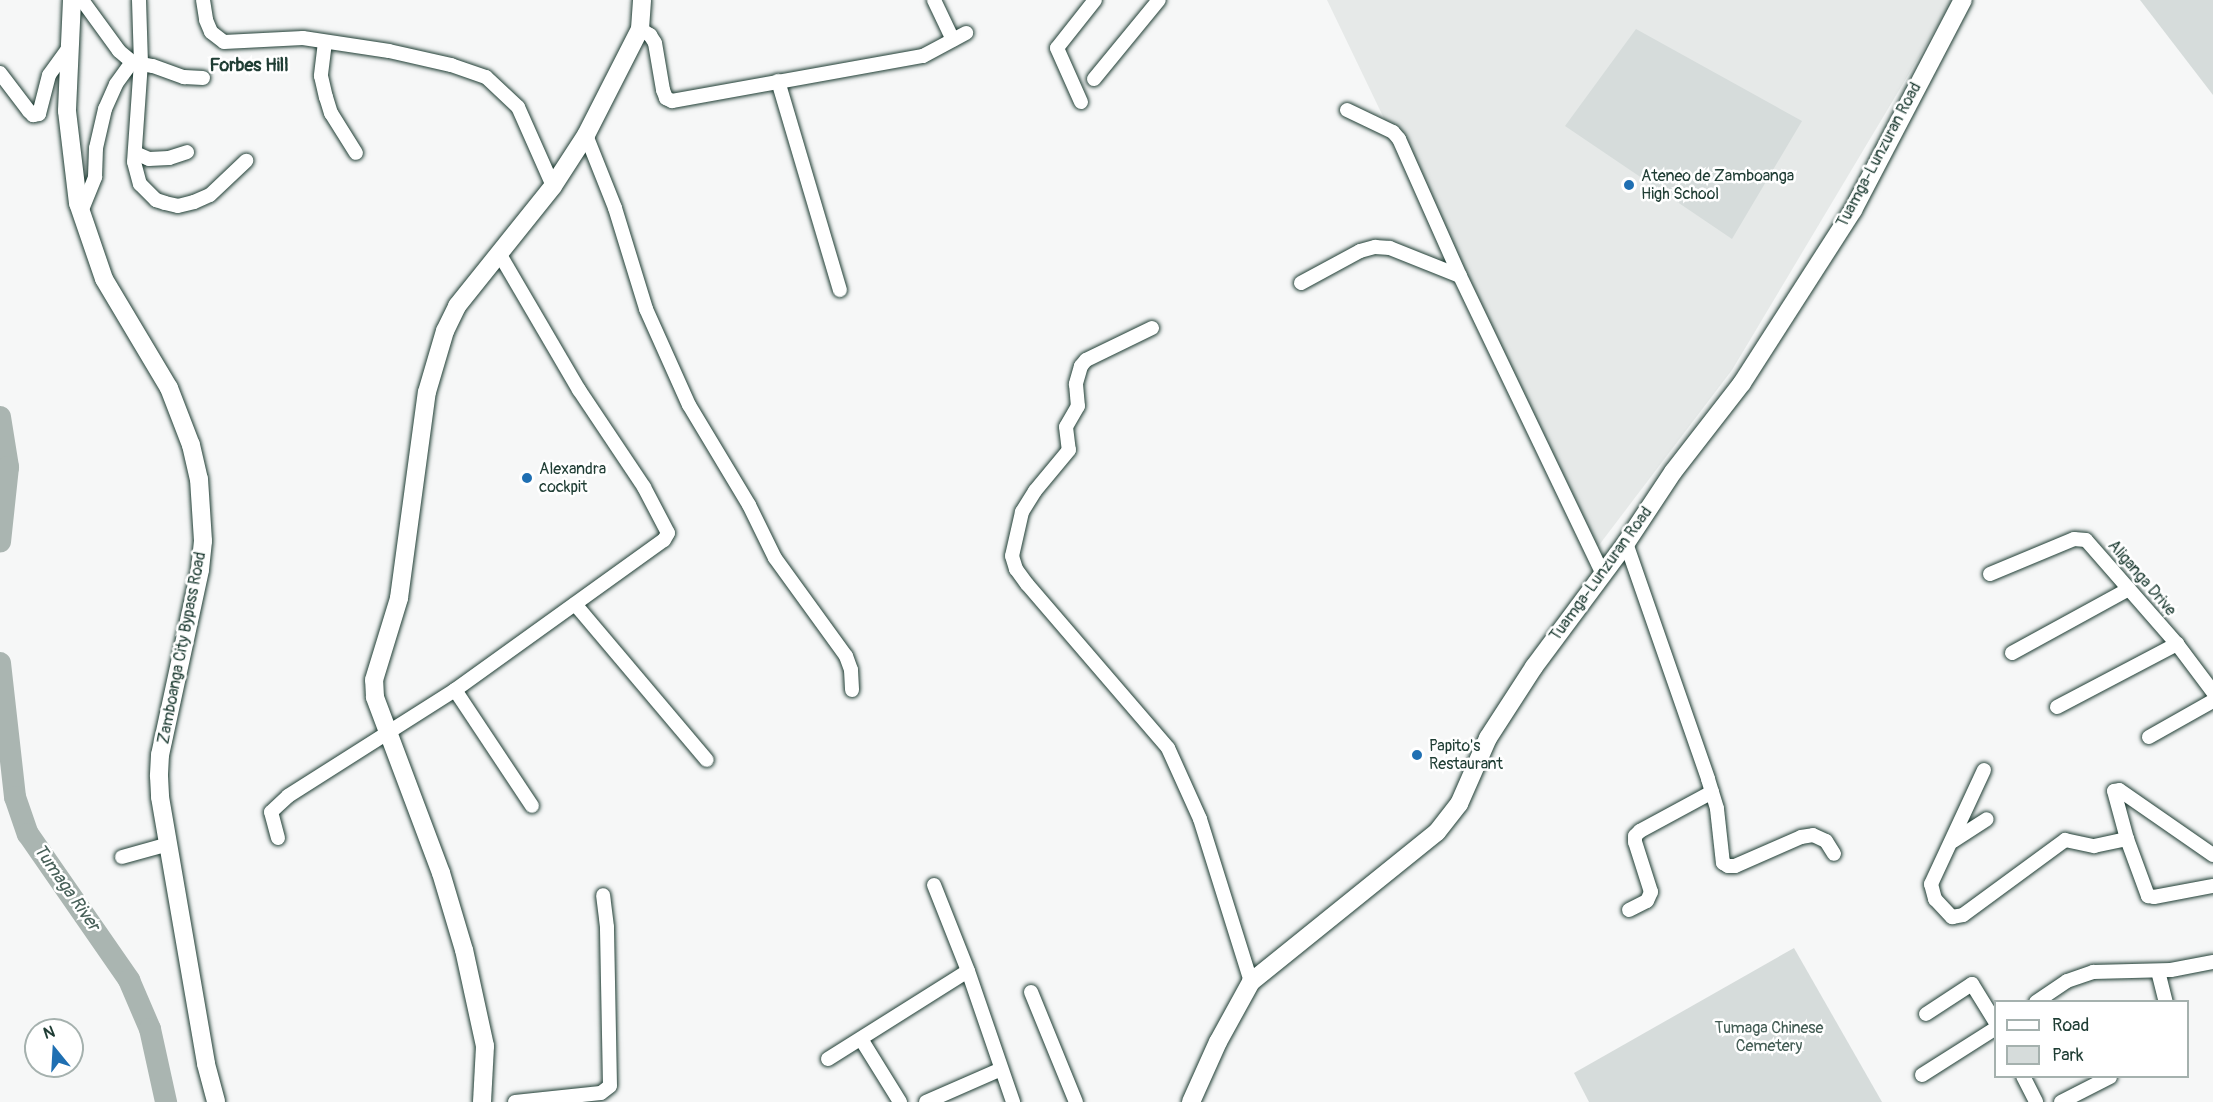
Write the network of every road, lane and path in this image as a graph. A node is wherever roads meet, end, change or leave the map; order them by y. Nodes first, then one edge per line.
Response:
1 (72, 0) edge
2 (82, 0) edge
3 (139, 0) edge
4 (203, 0) edge
5 (642, 0) edge
6 (934, 0) edge
7 (1095, 0) edge
8 (1159, 0) edge
9 (1963, 0) edge
10 (640, 29) junction
11 (966, 33) dead end
12 (953, 40) junction
13 (325, 42) junction
14 (70, 46) junction
15 (136, 62) junction
16 (0, 74) edge
17 (203, 78) dead end
18 (1094, 79) dead end
19 (778, 81) junction
20 (1081, 102) dead end
21 (1347, 110) dead end
22 (586, 135) junction
23 (187, 152) dead end
24 (135, 153) junction
25 (356, 153) dead end
26 (246, 161) dead end
27 (554, 186) junction
28 (81, 212) junction
29 (501, 255) junction
30 (1460, 276) junction
31 (1301, 283) dead end
32 (840, 290) dead end
33 (1152, 328) dead end
34 (1626, 543) junction
35 (1602, 574) junction
36 (1990, 574) dead end
37 (2129, 589) junction
38 (575, 604) junction
39 (2177, 644) junction
40 (2012, 653) dead end
41 (455, 690) junction
42 (852, 690) dead end
43 (2213, 692) edge
44 (2213, 701) edge
45 (2057, 707) dead end
46 (387, 733) junction
47 (2149, 738) dead end
48 (707, 760) dead end
49 (1984, 770) dead end
50 (1712, 792) junction
51 (532, 806) dead end
52 (1987, 819) dead end
53 (278, 838) dead end
54 (2127, 839) junction
55 (1953, 841) junction
56 (170, 844) junction
57 (1834, 854) dead end
58 (2213, 855) edge
59 (122, 857) dead end
60 (934, 885) dead end
61 (2213, 886) edge
62 (603, 895) dead end
63 (1629, 910) dead end
64 (2213, 962) edge
65 (968, 970) junction
66 (2158, 971) junction
67 (1251, 982) junction
68 (1031, 992) dead end
69 (2039, 1000) edge
70 (2165, 1000) edge
71 (1926, 1014) dead end
72 (1994, 1023) edge
73 (1994, 1026) edge
74 (861, 1039) junction
75 (828, 1059) dead end
76 (1001, 1069) junction
77 (1922, 1075) dead end
78 (2024, 1078) edge
79 (2108, 1078) edge
80 (216, 1102) edge
81 (482, 1102) edge
82 (515, 1102) edge
83 (900, 1102) edge
84 (926, 1102) edge
85 (1013, 1102) edge
86 (1076, 1102) edge
87 (1191, 1102) edge
88 (2036, 1102) edge
89 (2061, 1102) edge

1 - 14 street, Zamboanga City Bypass Road
2 - 15 street
3 - 15 street
4 - 13 street
5 - 10 street
6 - 12 street
7 - 20 street
8 - 18 street
9 - 34 street, Tuamga-Lunzuran Road
10 - 19 street
10 - 22 street
11 - 12 street
12 - 19 street
13 - 25 street
13 - 27 street
14 - 16 street
14 - 28 street, Zamboanga City Bypass Road
15 - 17 street
15 - 24 street
15 - 28 street
19 - 32 street
21 - 30 street
22 - 27 street
22 - 42 street
23 - 24 street
24 - 26 street
27 - 29 street
28 - 56 street, Zamboanga City Bypass Road
29 - 38 street
29 - 46 street
30 - 31 street
30 - 35 street
33 - 67 street
34 - 35 street, Tuamga-Lunzuran Road
34 - 50 street
35 - 67 street, Tuamga-Lunzuran Road
36 - 37 street, Aliganga Drive
37 - 39 street, Aliganga Drive
37 - 40 street
38 - 41 street
38 - 48 street
39 - 43 street, Aliganga Drive
39 - 45 street
41 - 46 street
41 - 51 street
44 - 47 street
46 - 53 street
46 - 81 street
49 - 55 street
50 - 57 street
50 - 63 street
52 - 55 street
54 - 55 street
54 - 58 street
54 - 61 street
56 - 59 street
56 - 80 street, Zamboanga City Bypass Road
60 - 65 street
62 - 82 street
64 - 66 street
65 - 74 street
65 - 76 street
66 - 69 street
66 - 70 street
67 - 87 street, Tuamga-Lunzuran Road
68 - 86 street
71 - 72 street
73 - 77 street
74 - 75 street
74 - 83 street
76 - 84 street
76 - 85 street
78 - 88 street
79 - 89 street

